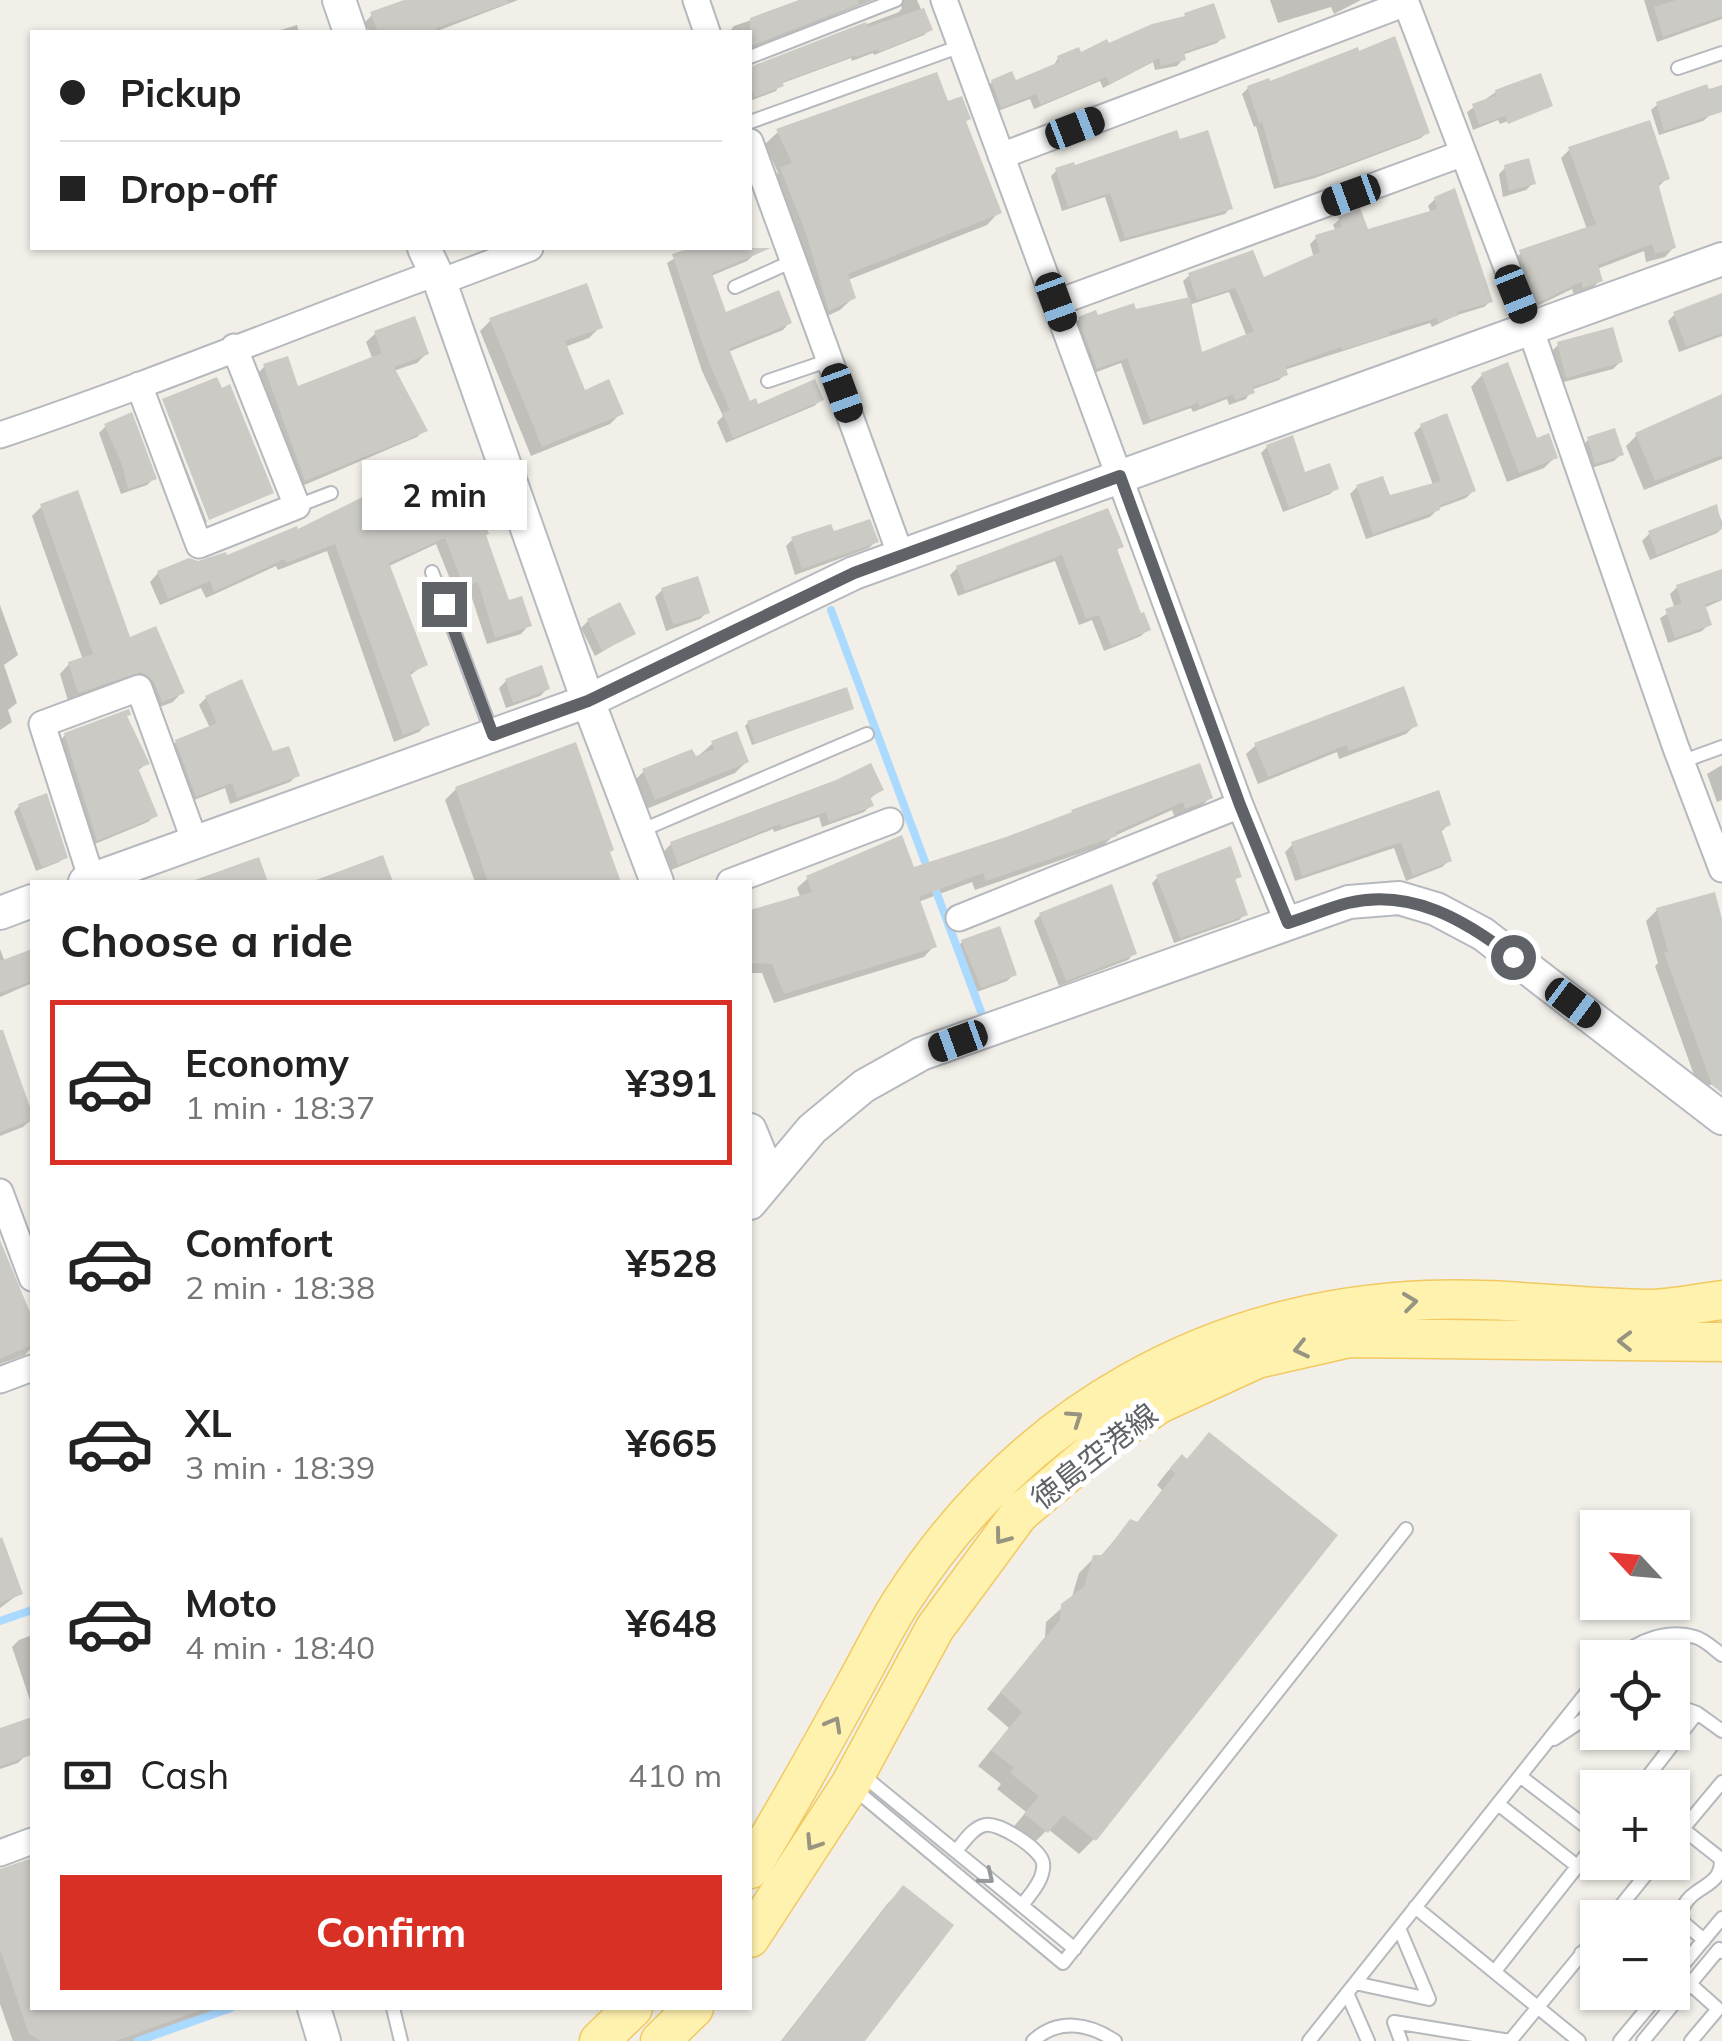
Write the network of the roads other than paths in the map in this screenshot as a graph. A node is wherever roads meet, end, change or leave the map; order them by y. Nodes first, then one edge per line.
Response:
1 (339, 0) edge
2 (696, 0) edge
3 (896, 0) edge
4 (944, 0) edge
5 (1405, 2) edge
6 (349, 30) edge
7 (707, 30) edge
8 (961, 46) junction
9 (1722, 52) edge
10 (752, 56) edge
11 (1678, 68) dead end
12 (752, 121) edge
13 (1461, 154) junction
14 (752, 155) edge
15 (1002, 156) junction
16 (520, 250) edge
17 (1722, 259) edge
18 (793, 261) junction
19 (433, 268) edge
20 (734, 287) dead end
21 (1056, 302) junction
22 (1530, 328) junction
23 (234, 348) junction
24 (830, 360) junction
25 (768, 381) dead end
26 (140, 384) junction
27 (0, 436) edge
28 (1120, 476) junction
29 (331, 493) dead end
30 (298, 506) junction
31 (901, 556) junction
32 (432, 572) dead end
33 (588, 701) junction
34 (867, 734) dead end
35 (493, 735) junction
36 (1722, 746) edge
37 (1681, 762) junction
38 (1240, 805) junction
39 (890, 821) dead end
40 (638, 832) junction
41 (195, 842) junction
42 (1722, 869) edge
43 (88, 880) edge
44 (91, 880) edge
45 (656, 880) edge
46 (735, 880) edge
47 (30, 902) edge
48 (0, 913) edge
49 (959, 918) dead end
50 (1288, 923) junction
51 (1722, 1118) edge
52 (752, 1142) edge
53 (760, 1191) edge
54 (0, 1192) edge
55 (30, 1273) edge
56 (1722, 1300) edge
57 (1722, 1342) edge
58 (30, 1369) edge
59 (0, 1380) edge
60 (1406, 1529) dead end
61 (1646, 1640) edge
62 (1722, 1655) edge
63 (1580, 1701) edge
64 (1690, 1710) edge
65 (1697, 1713) junction
66 (1580, 1722) edge
67 (1722, 1731) edge
68 (1544, 1746) junction
69 (1653, 1770) edge
70 (1520, 1776) junction
71 (854, 1778) junction
72 (1722, 1782) edge
73 (1498, 1804) junction
74 (1690, 1822) edge
75 (1580, 1824) edge
76 (1690, 1834) edge
77 (30, 1841) edge
78 (956, 1851) junction
79 (0, 1852) edge
80 (1580, 1862) edge
81 (1577, 1866) junction
82 (752, 1867) edge
83 (1642, 1880) edge
84 (1625, 1900) edge
85 (1022, 1905) junction
86 (1415, 1906) junction
87 (1722, 1918) edge
88 (1399, 1928) junction
89 (752, 1935) edge
90 (1704, 1940) junction
91 (1075, 1949) junction
92 (1721, 1949) edge
93 (1580, 1955) edge
94 (1690, 1956) edge
95 (1495, 1971) junction
96 (1690, 1984) joint
97 (1351, 1988) junction
98 (1537, 2007) junction
99 (315, 2010) edge
100 (393, 2010) edge
101 (631, 2010) edge
102 (692, 2010) edge
103 (1645, 2010) edge
104 (1669, 2010) edge
105 (1110, 2040) edge
106 (324, 2041) edge
107 (401, 2041) edge
108 (599, 2041) edge
109 (660, 2041) edge
110 (1034, 2041) edge
111 (1309, 2041) edge
112 (1368, 2041) edge
113 (1401, 2041) edge
114 (1510, 2041) edge
115 (1579, 2041) edge
116 (1620, 2041) edge
117 (1643, 2041) edge
118 (1691, 2041) edge

1 - 6 street
2 - 7 street
3 - 10 lane
4 - 8 street
5 - 13 street
5 - 15 street
8 - 12 lane
8 - 15 street
9 - 11 lane
13 - 21 street
13 - 22 street
14 - 18 street
15 - 21 street
16 - 19 street
17 - 22 street
18 - 20 lane
18 - 24 street
19 - 23 street
19 - 33 street
21 - 28 street
22 - 28 street
22 - 37 street
23 - 26 street
23 - 30 street
24 - 25 lane
24 - 31 street
26 - 27 street
26 - 30 street
28 - 31 street
28 - 38 street
29 - 30 lane
31 - 33 street
32 - 35 lane
33 - 35 street
33 - 40 street
34 - 40 lane
35 - 41 street
36 - 37 lane
37 - 42 street
38 - 49 street
38 - 50 street
39 - 46 street
40 - 45 street
41 - 43 street
41 - 44 street
47 - 48 street
50 - 51 street
50 - 53 street
52 - 53 street
54 - 55 street
82 -> 56 main road, 徳島空港線
57 -> 71 main road, 徳島空港線
58 - 59 street
60 - 91 lane
61 - 62 lane
63 - 68 lane
64 - 65 lane
65 - 67 lane
65 - 69 lane
66 - 68 lane
68 - 70 lane
70 - 73 lane
70 - 75 lane
71 - 78 lane
71 -> 89 main road, 徳島空港線
71 - 91 lane
72 - 74 lane
73 - 81 lane
73 - 86 lane
76 - 90 lane
77 - 79 street
78 -> 85 lane
78 - 85 lane
80 - 81 lane
81 - 95 lane
83 - 84 lane
85 - 91 lane
86 - 88 lane
86 - 95 lane
87 - 90 lane
88 - 97 lane
88 - 97 lane
90 - 94 lane
92 - 96 lane
93 - 98 lane
95 - 98 lane
96 - 118 lane
97 - 111 lane
97 - 112 lane
98 - 114 lane
98 - 115 lane
99 - 106 street
100 - 107 lane
101 - 108 main road
102 - 109 main road
103 - 116 lane
104 - 117 lane
105 - 110 lane
113 - 114 lane

